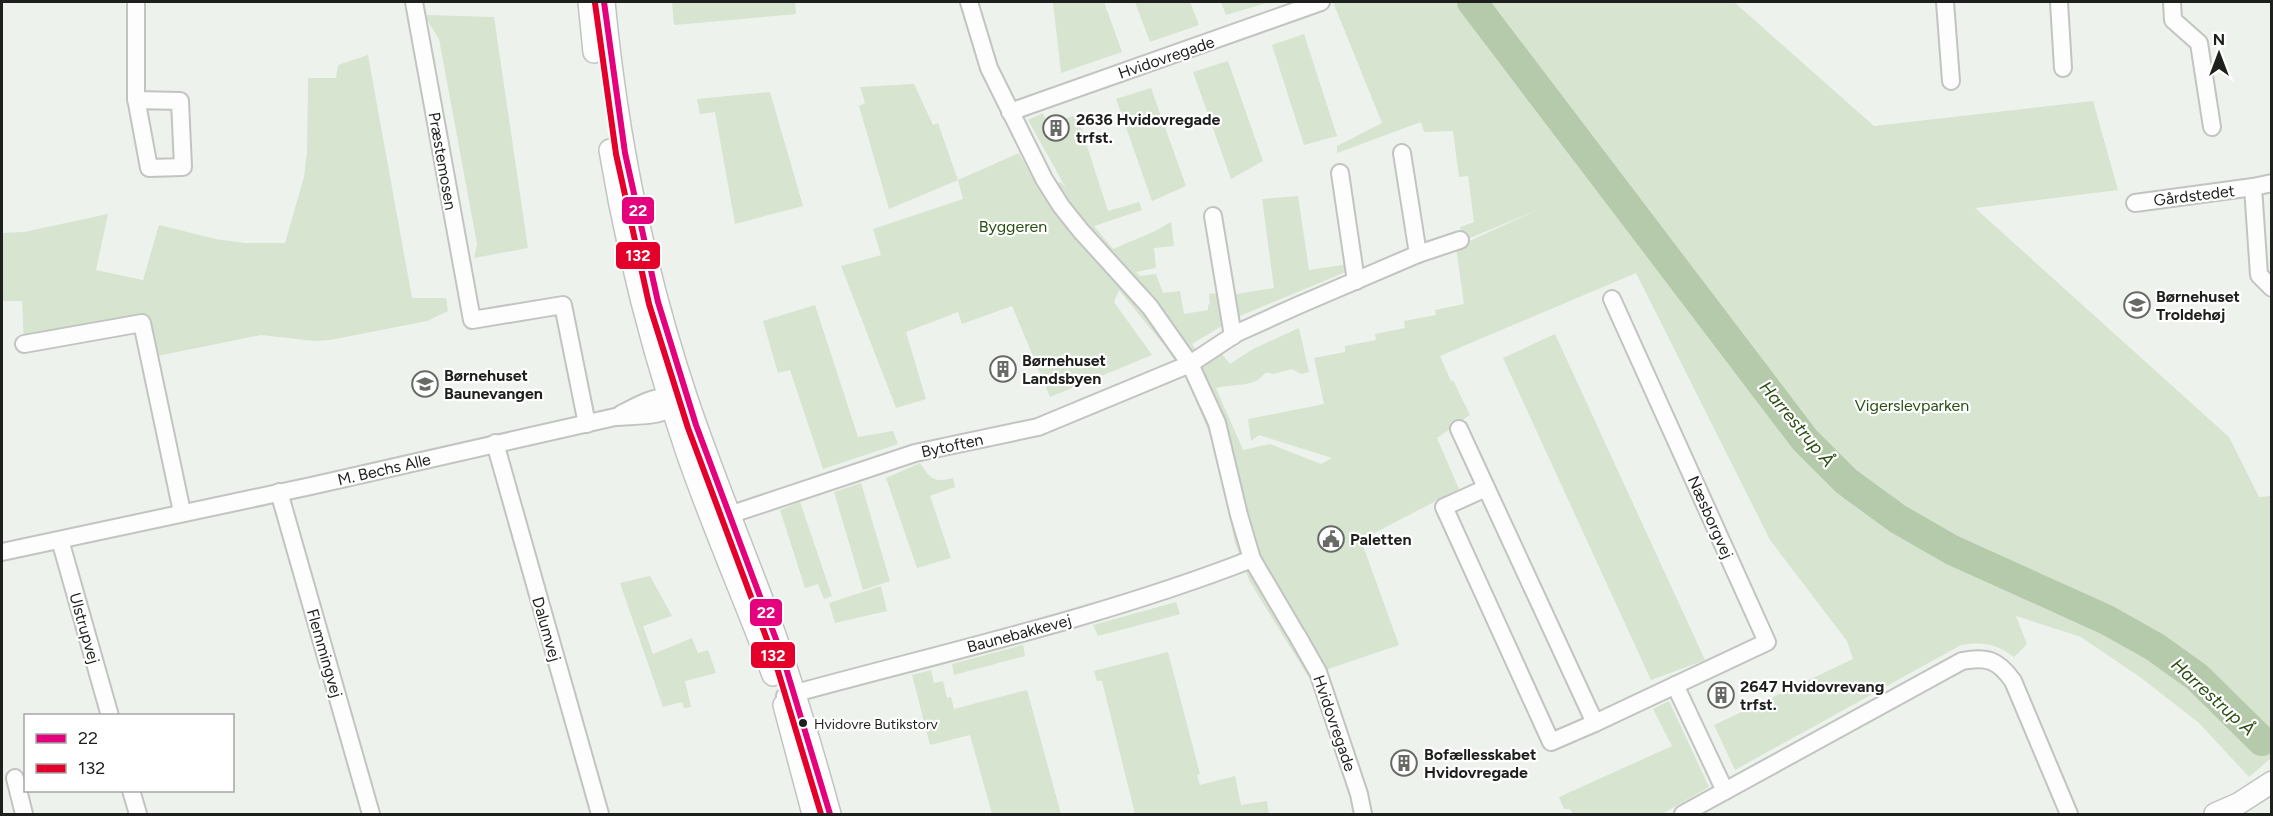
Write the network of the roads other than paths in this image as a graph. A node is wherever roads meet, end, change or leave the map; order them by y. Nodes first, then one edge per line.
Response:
1 (136, 2) edge
2 (414, 2) edge
3 (588, 2) edge
4 (604, 2) edge
5 (969, 2) edge
6 (1321, 2) edge
7 (1945, 2) edge
8 (2059, 2) edge
9 (2172, 2) edge
10 (2063, 68) dead end
11 (1951, 81) dead end
12 (136, 100) junction
13 (1010, 112) junction
14 (2212, 127) dead end
15 (1402, 153) dead end
16 (1340, 173) dead end
17 (2271, 183) edge
18 (2253, 187) junction
19 (2135, 202) dead end
20 (1213, 216) dead end
21 (1460, 240) dead end
22 (1418, 254) junction
23 (1356, 281) junction
24 (2271, 288) edge
25 (1612, 299) dead end
26 (1233, 336) junction
27 (24, 344) dead end
28 (1190, 364) junction
29 (676, 401) junction
30 (586, 424) junction
31 (1459, 429) dead end
32 (495, 443) junction
33 (1486, 488) junction
34 (279, 492) junction
35 (182, 512) junction
36 (720, 518) junction
37 (60, 540) junction
38 (2, 552) edge
39 (1252, 559) junction
40 (1675, 685) junction
41 (788, 696) junction
42 (109, 714) edge
43 (1595, 723) junction
44 (14, 778) edge
45 (2271, 782) edge
46 (1725, 791) junction
47 (132, 792) edge
48 (24, 814) edge
49 (138, 814) edge
50 (371, 814) edge
51 (600, 814) edge
52 (813, 814) edge
53 (830, 814) edge
54 (1364, 814) edge
55 (1683, 814) edge
56 (2069, 814) edge
57 (2215, 814) edge

1 - 12 street
2 - 30 street, Præstemosen
3 - 29 street
4 - 29 street
5 - 13 street, Hvidovregade
6 - 13 street, Hvidovregade
7 - 11 street
8 - 10 street
9 - 14 street
12 - 12 street
13 - 28 street, Hvidovregade
15 - 22 street
16 - 23 street
17 - 18 street, Gårdstedet
18 - 19 street, Gårdstedet
18 - 24 street, Gårdstedet
20 - 26 street
21 - 22 street
22 - 23 street
23 - 26 street
25 - 40 street, Næsborgvej
26 - 28 street
27 - 35 street
28 - 36 street, Bytoften
28 - 39 street, Hvidovregade
29 - 30 street, M. Bechs Alle
29 - 36 street
30 - 32 street, M. Bechs Alle
31 - 33 street
32 - 34 street, M. Bechs Alle
32 - 51 street, Dalumvej
33 - 43 street
33 - 43 street, Næsborgvej
34 - 35 street, M. Bechs Alle
34 - 50 street, Flemmingvej
35 - 37 street, M. Bechs Alle
36 - 41 street
37 - 38 street, M. Bechs Alle
37 - 42 street, Ulstrupvej
39 - 41 street, Baunebakkevej
39 - 54 street, Hvidovregade
40 - 43 street, Næsborgvej
40 - 46 street
41 - 52 street
41 - 53 street
44 - 48 street
45 - 57 street
46 - 55 street
46 - 56 street
47 - 49 street

